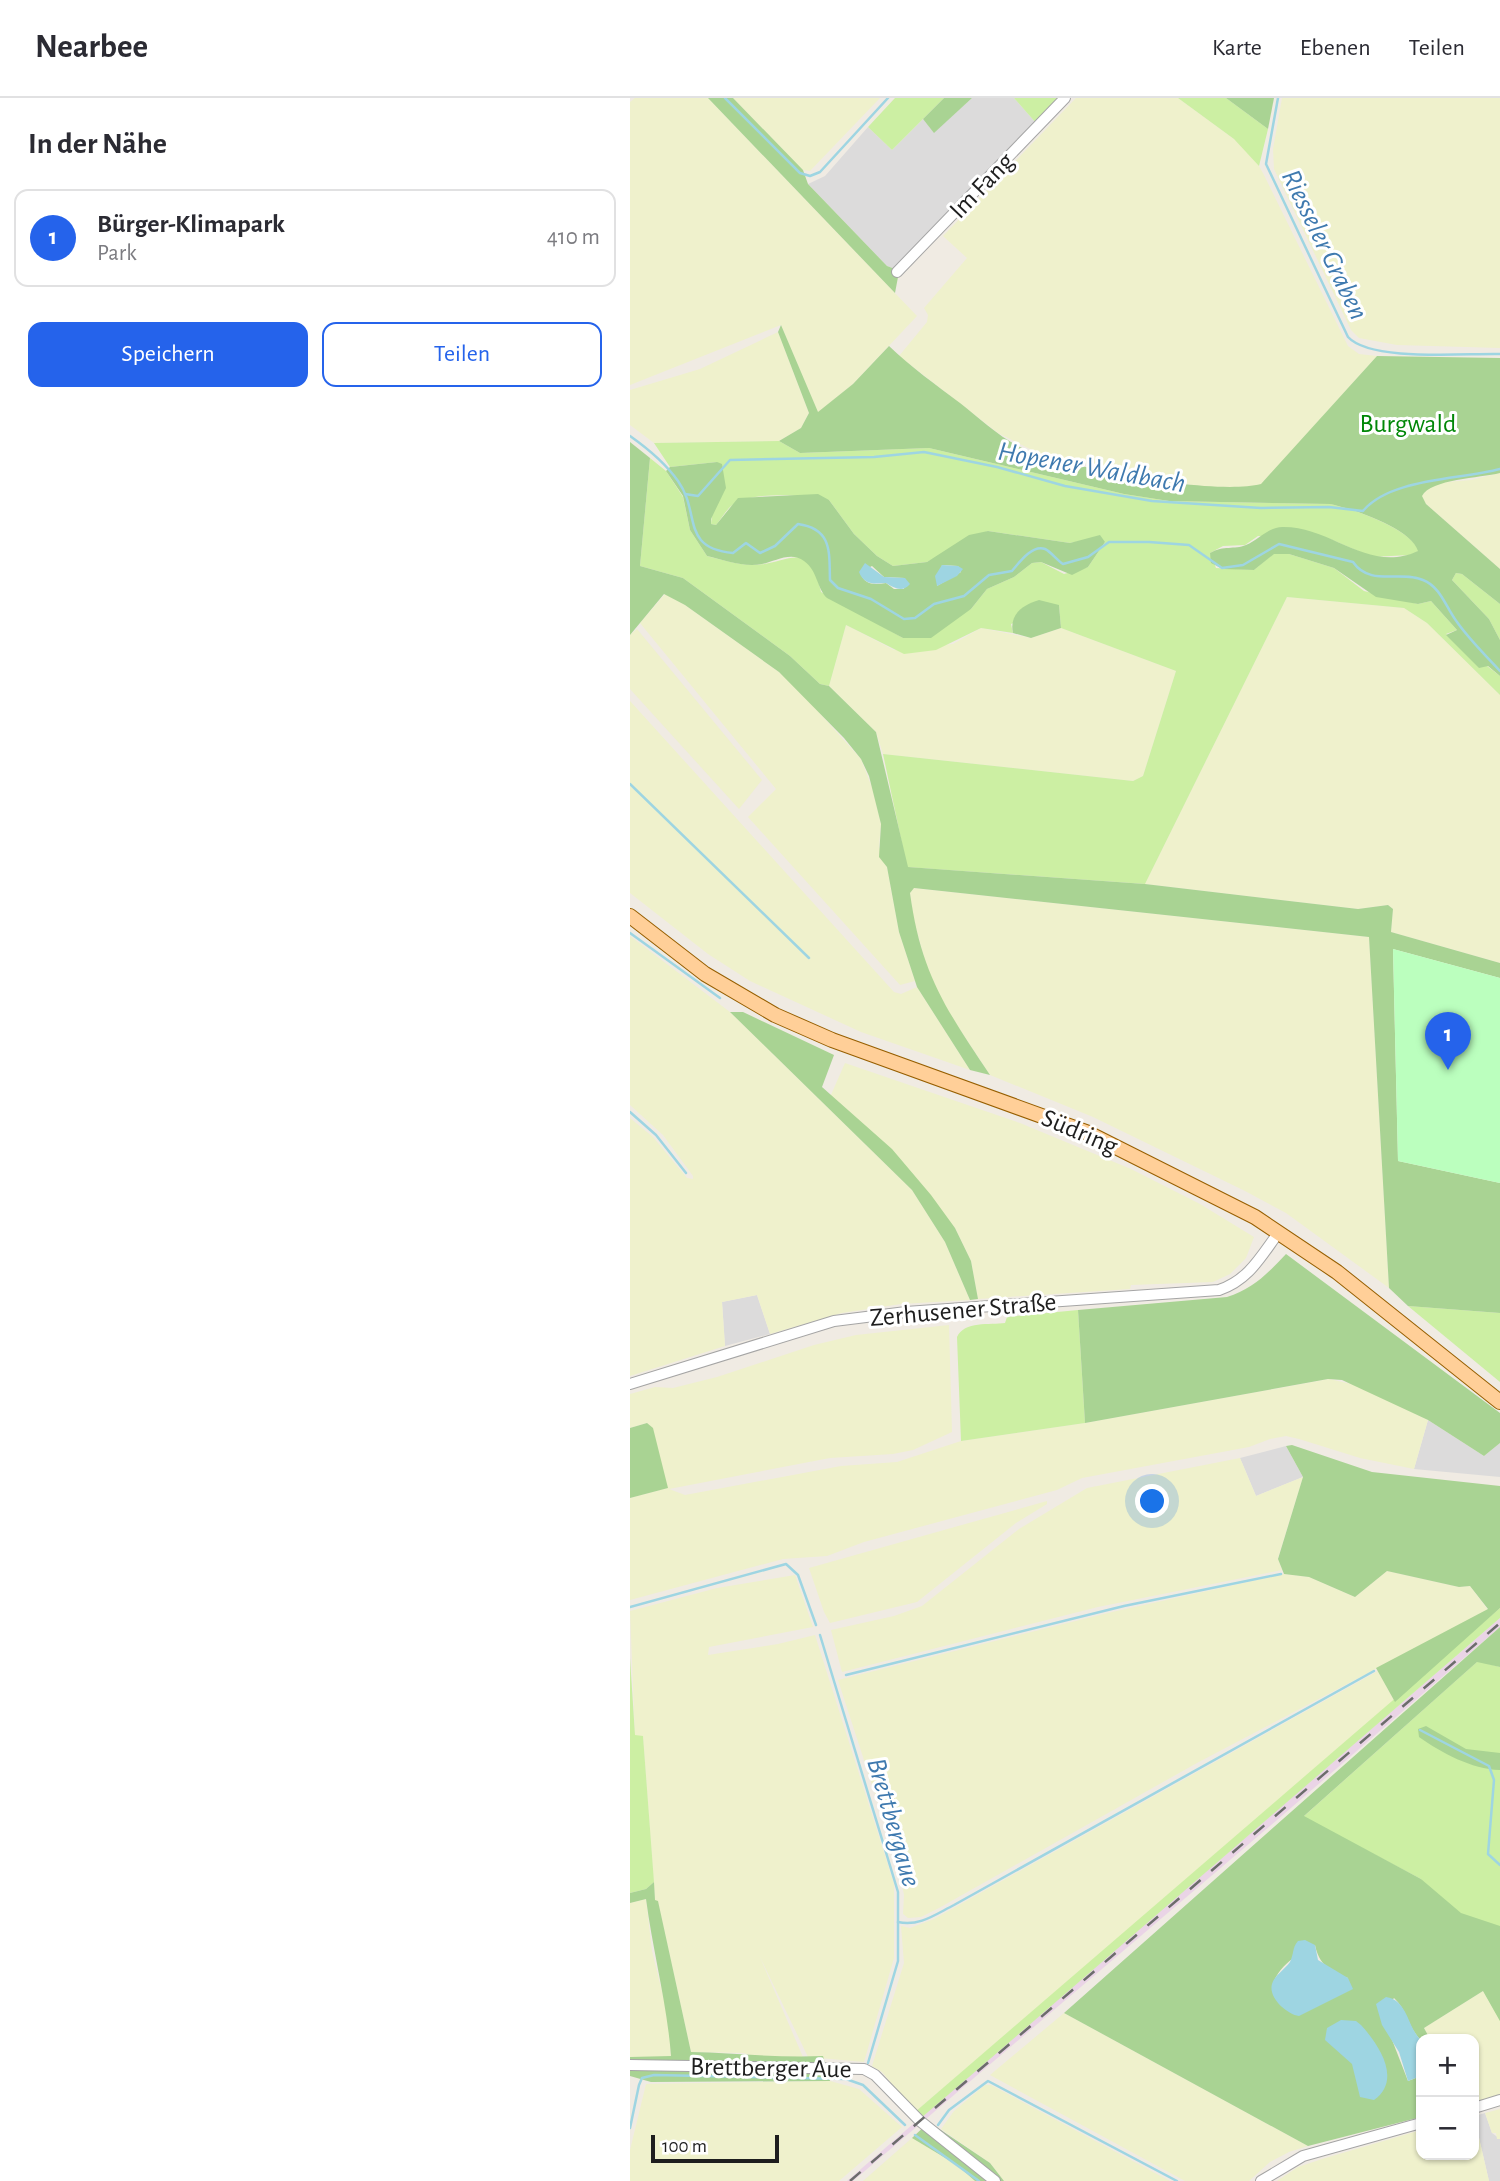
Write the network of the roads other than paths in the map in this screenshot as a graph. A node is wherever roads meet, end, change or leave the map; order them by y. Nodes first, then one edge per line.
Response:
1 (1065, 98) edge
2 (897, 272) dead end
3 (630, 916) edge
4 (1279, 1232) junction
5 (630, 1384) edge
6 (1500, 1402) edge
7 (630, 2064) edge
8 (1500, 2100) edge
9 (1479, 2106) edge
10 (1416, 2124) edge
11 (995, 2181) edge
12 (1261, 2181) edge

1 - 2 street, Im Fang
3 - 4 main road, Südring
4 - 5 street, Zerhusener Straße
4 - 6 main road, Südring
7 - 11 street, Brettberger Aue
8 - 9 street
10 - 12 street

